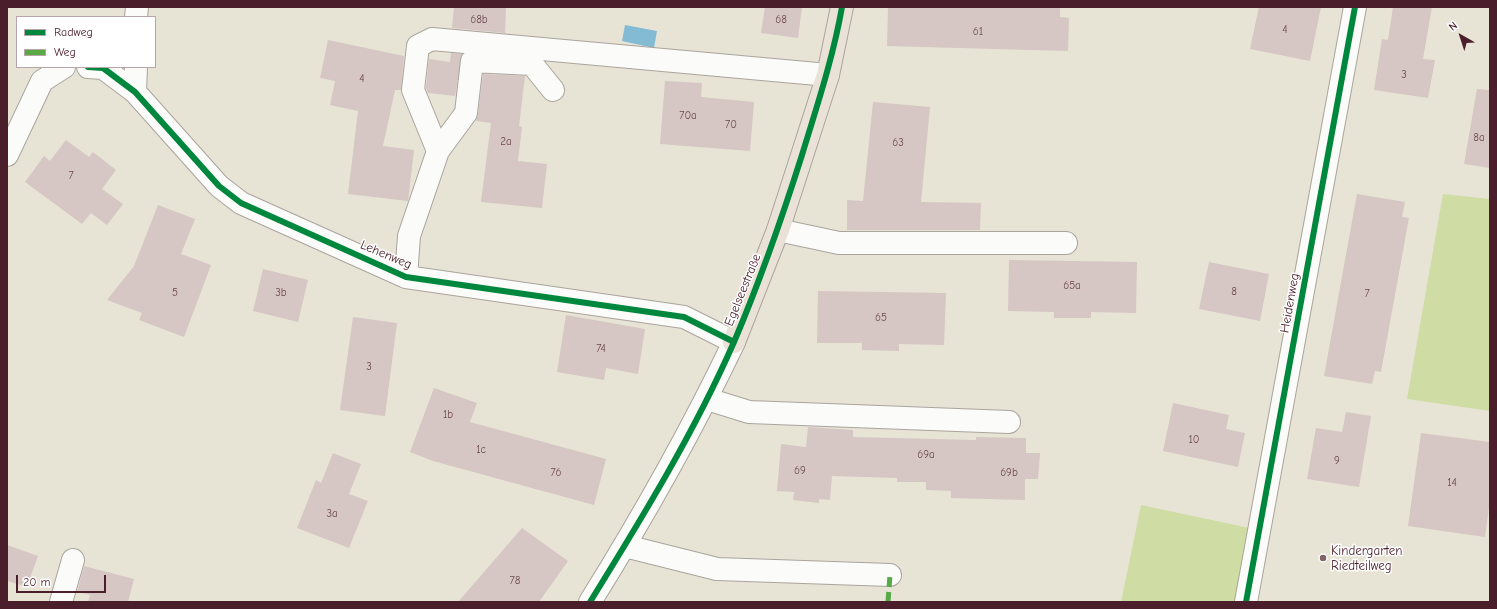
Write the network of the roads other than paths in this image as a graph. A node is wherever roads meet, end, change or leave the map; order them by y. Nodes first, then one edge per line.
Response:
1 (842, 7) edge
2 (1355, 7) edge
3 (62, 68) edge
4 (103, 68) edge
5 (136, 68) edge
6 (828, 75) junction
7 (553, 90) dead end
8 (135, 92) junction
9 (438, 151) junction
10 (7, 155) edge
11 (778, 230) junction
12 (1066, 243) dead end
13 (406, 277) junction
14 (734, 342) junction
15 (707, 399) junction
16 (1009, 422) dead end
17 (625, 546) junction
18 (73, 560) dead end
19 (890, 575) dead end
20 (61, 602) edge
21 (590, 602) edge
22 (1246, 602) edge

1 - 6 main road, Egelseestraße
2 - 22 street, Heidenweg
3 - 10 street
4 - 8 street, Lehenweg
5 - 8 street
6 - 9 street
6 - 11 main road, Egelseestraße
7 - 9 street
8 - 13 street, Lehenweg
9 - 13 street
11 - 12 street
11 - 14 main road, Egelseestraße
13 - 14 street, Lehenweg
14 - 15 street, Egelseestraße
15 - 16 street
15 - 17 street, Egelseestraße
17 - 19 street
17 - 21 street, Egelseestraße
18 - 20 street

